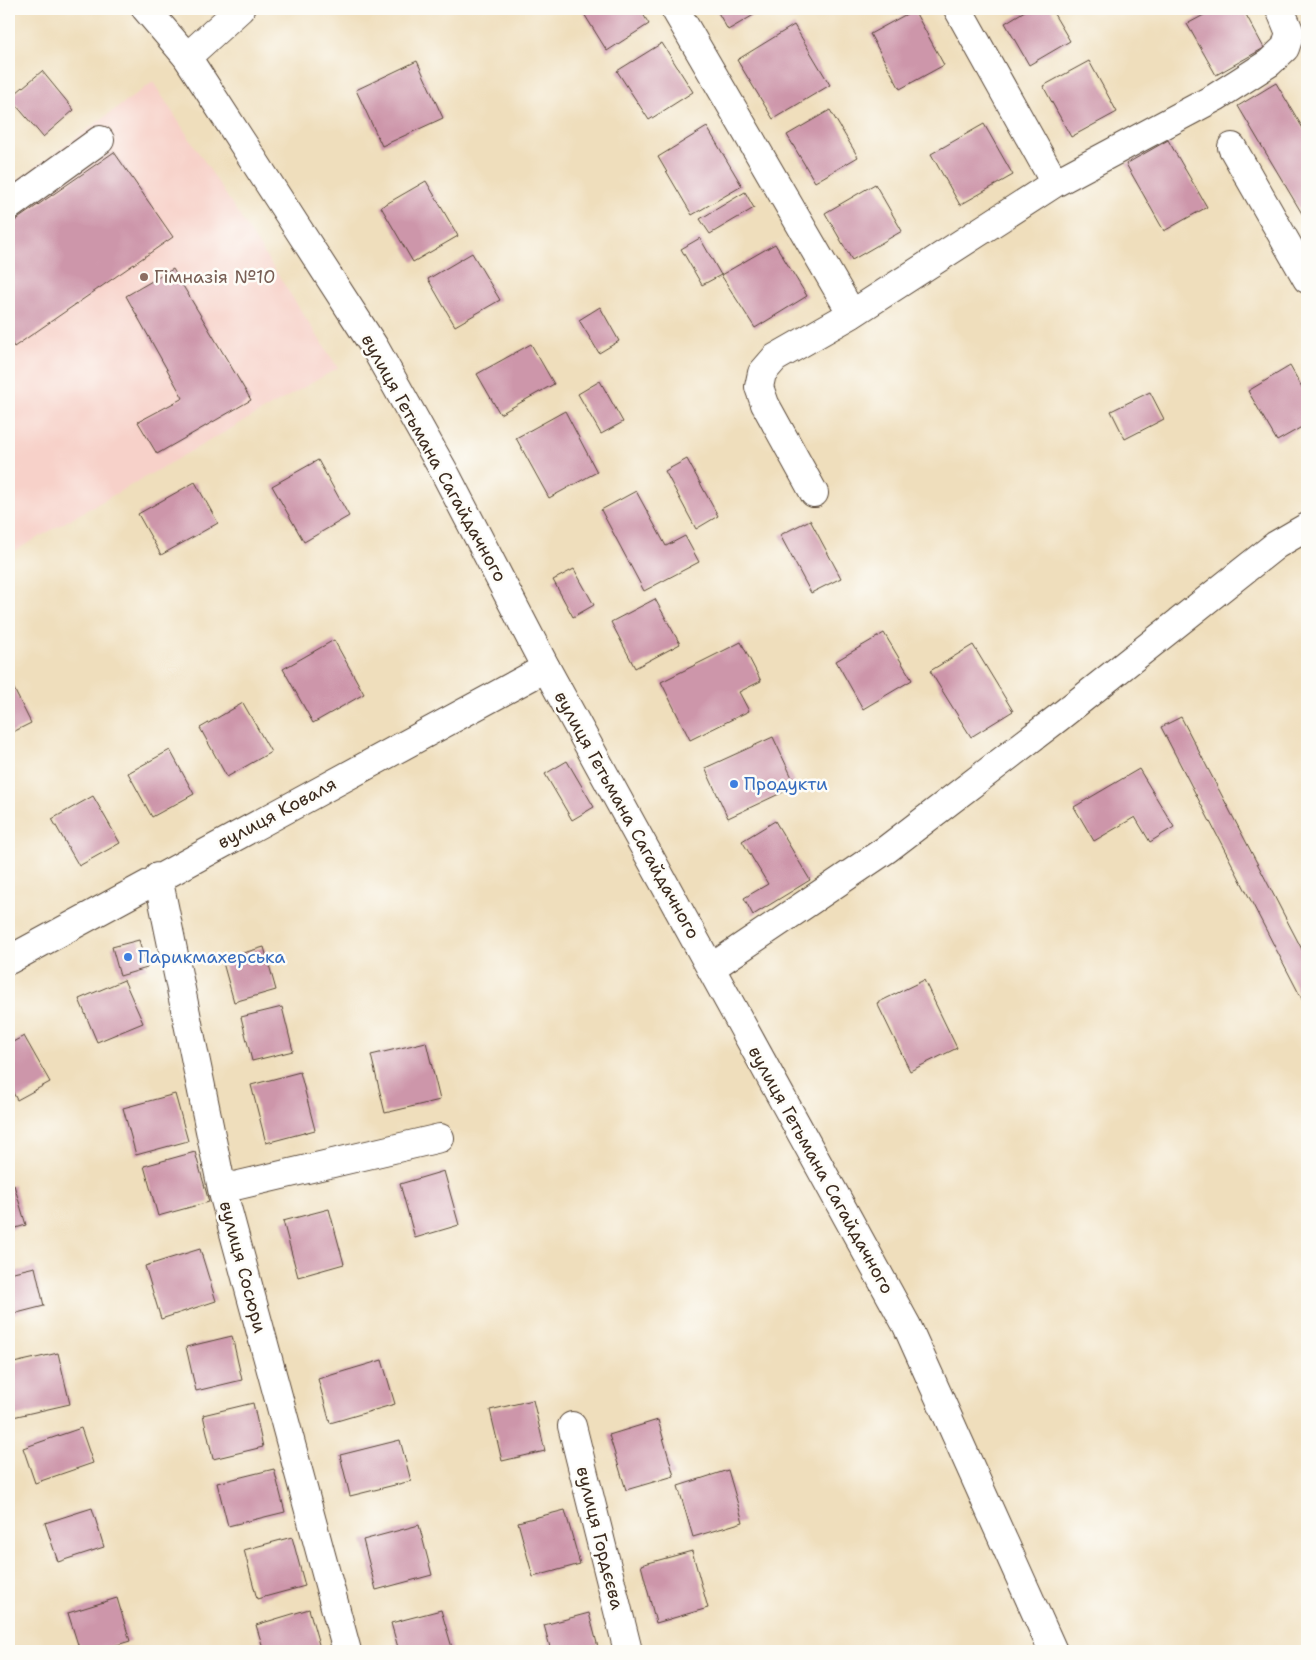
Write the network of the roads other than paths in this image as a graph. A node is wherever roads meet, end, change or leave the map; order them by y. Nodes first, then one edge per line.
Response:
1 (146, 9) edge
2 (240, 9) edge
3 (675, 9) edge
4 (958, 9) edge
5 (1280, 9) edge
6 (187, 57) junction
7 (100, 140) dead end
8 (1232, 147) dead end
9 (1055, 183) junction
10 (9, 206) edge
11 (1307, 279) edge
12 (852, 314) junction
13 (814, 493) dead end
14 (1307, 527) edge
15 (546, 668) junction
16 (158, 877) junction
17 (9, 960) edge
18 (711, 968) junction
19 (440, 1138) dead end
20 (222, 1189) junction
21 (572, 1426) dead end
22 (347, 1651) edge
23 (628, 1651) edge
24 (1053, 1651) edge

1 - 6 street, вулиця Гетьмана Сагайдачного
2 - 6 street
3 - 12 street
4 - 9 street
5 - 9 street
6 - 15 street, вулиця Гетьмана Сагайдачного
7 - 10 street
8 - 11 street
9 - 12 street
12 - 13 street
14 - 18 street
15 - 16 street, вулиця Коваля
15 - 18 street, вулиця Гетьмана Сагайдачного
16 - 17 street, вулиця Коваля
16 - 20 street, вулиця Сосюри
18 - 24 street, вулиця Гетьмана Сагайдачного
19 - 20 street
20 - 22 street, вулиця Сосюри
21 - 23 street, вулиця Гордєєва

